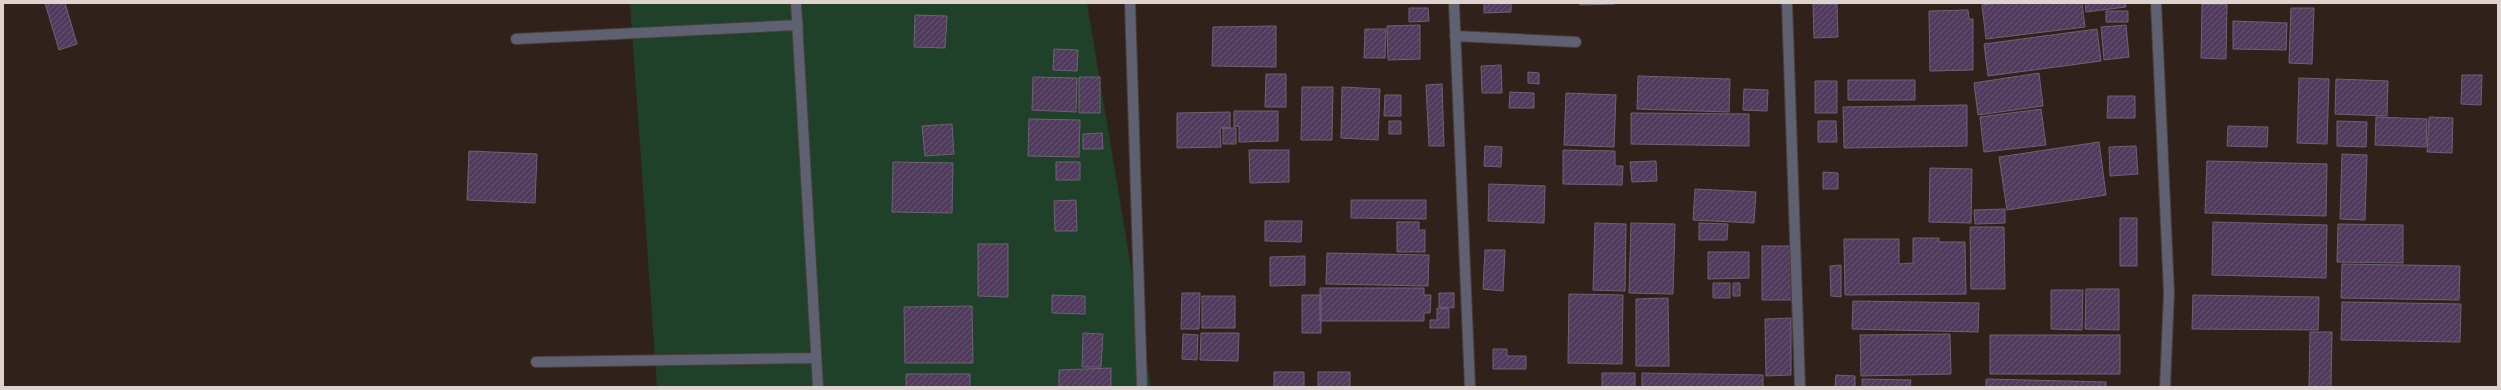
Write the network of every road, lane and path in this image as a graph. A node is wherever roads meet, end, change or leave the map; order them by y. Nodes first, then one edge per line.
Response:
1 (796, 3) edge
2 (1130, 3) edge
3 (1454, 3) edge
4 (1787, 3) edge
5 (2156, 3) edge
6 (798, 25) junction
7 (1455, 36) junction
8 (516, 39) dead end
9 (1576, 42) dead end
10 (816, 358) junction
11 (536, 362) dead end
12 (818, 387) edge
13 (1142, 387) edge
14 (1470, 387) edge
15 (1800, 387) edge
16 (2165, 387) edge

1 - 6 street
2 - 13 street
3 - 7 street
4 - 15 street
5 - 16 street
6 - 8 street
6 - 10 street
7 - 9 street
7 - 14 street
10 - 11 street
10 - 12 street

